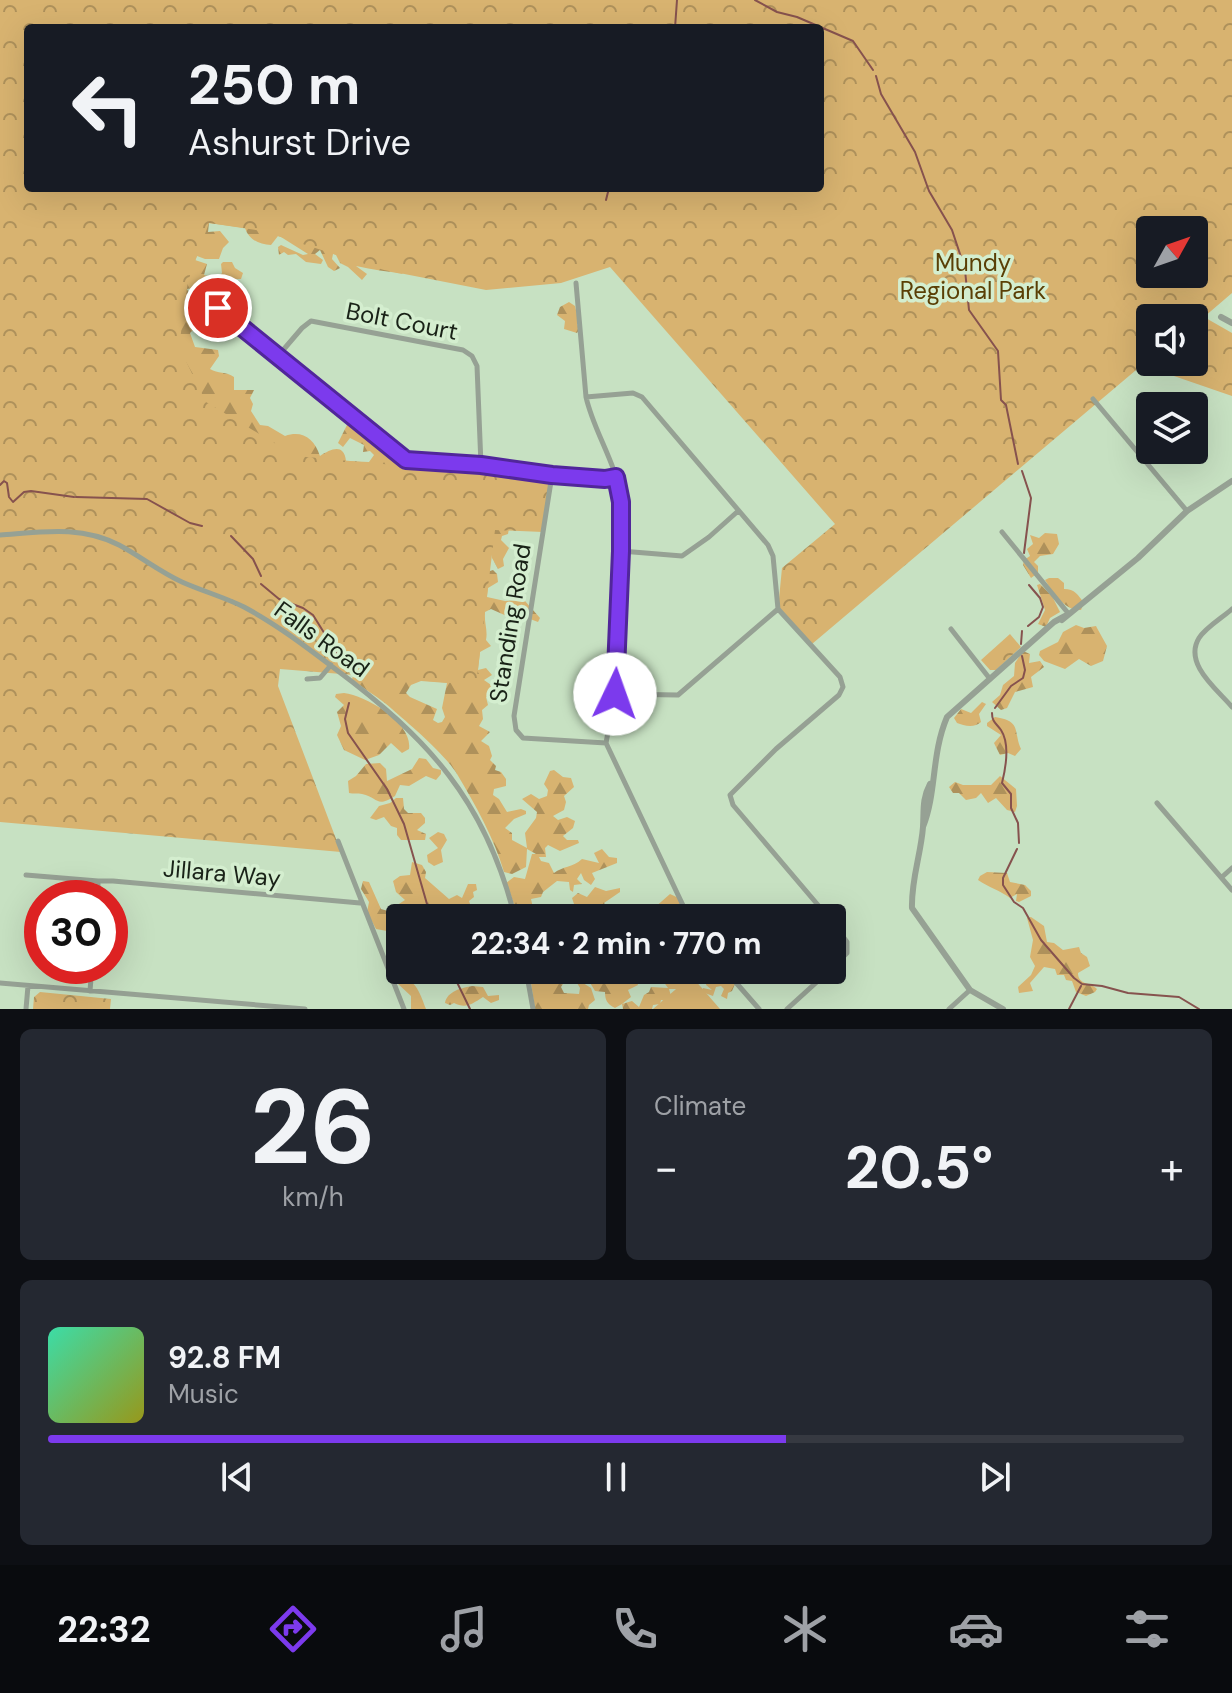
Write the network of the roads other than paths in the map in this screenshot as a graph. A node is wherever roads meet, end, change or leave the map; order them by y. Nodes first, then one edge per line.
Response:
1 (576, 283) dead end
2 (198, 292) dead end
3 (1221, 317) dead end
4 (1232, 323) edge
5 (278, 356) junction
6 (586, 397) junction
7 (1093, 399) dead end
8 (481, 465) junction
9 (552, 475) junction
10 (616, 477) junction
11 (1232, 481) edge
12 (1187, 511) junction
13 (737, 512) junction
14 (1002, 532) dead end
15 (0, 535) edge
16 (621, 551) junction
17 (778, 609) junction
18 (1232, 609) edge
19 (1066, 615) junction
20 (951, 629) dead end
21 (331, 665) junction
22 (307, 679) dead end
23 (990, 679) junction
24 (615, 694) junction
25 (1232, 707) edge
26 (606, 743) junction
27 (1157, 803) dead end
28 (338, 841) dead end
29 (1232, 868) edge
30 (26, 875) dead end
31 (1222, 877) junction
32 (86, 880) edge
33 (128, 884) edge
34 (1232, 890) edge
35 (360, 903) junction
36 (510, 904) edge
37 (682, 904) edge
38 (817, 904) edge
39 (0, 983) edge
40 (91, 984) edge
41 (529, 984) edge
42 (737, 984) edge
43 (814, 984) edge
44 (28, 986) junction
45 (970, 990) junction
46 (90, 991) junction
47 (26, 1009) edge
48 (305, 1009) edge
49 (404, 1009) edge
50 (533, 1009) edge
51 (759, 1009) edge
52 (787, 1009) edge
53 (949, 1009) edge
54 (1003, 1009) edge

1 - 6 street
2 - 5 street
3 - 4 street
5 - 8 street
5 - 8 street, Bolt Court
6 - 10 street
6 - 13 street
7 - 12 street
8 - 9 street
9 - 10 street
9 - 26 street, Standing Road
10 - 16 street
11 - 12 street
12 - 19 street
13 - 16 street
13 - 17 street
14 - 19 street
15 - 21 street, Falls Road
16 - 24 street
17 - 24 street
17 - 38 street
18 - 25 street
19 - 23 street
20 - 23 street
21 - 22 street
21 - 36 street, Falls Road
23 - 45 street
24 - 26 street
26 - 37 street
27 - 31 street
28 - 35 street
29 - 31 street
30 - 32 street, Jillara Way
31 - 34 street
33 - 35 street, Jillara Way
35 - 49 street
39 - 44 street
40 - 46 street
41 - 50 street
42 - 51 street
43 - 52 street
44 - 46 street
44 - 47 street
45 - 53 street
45 - 54 street
46 - 48 street

